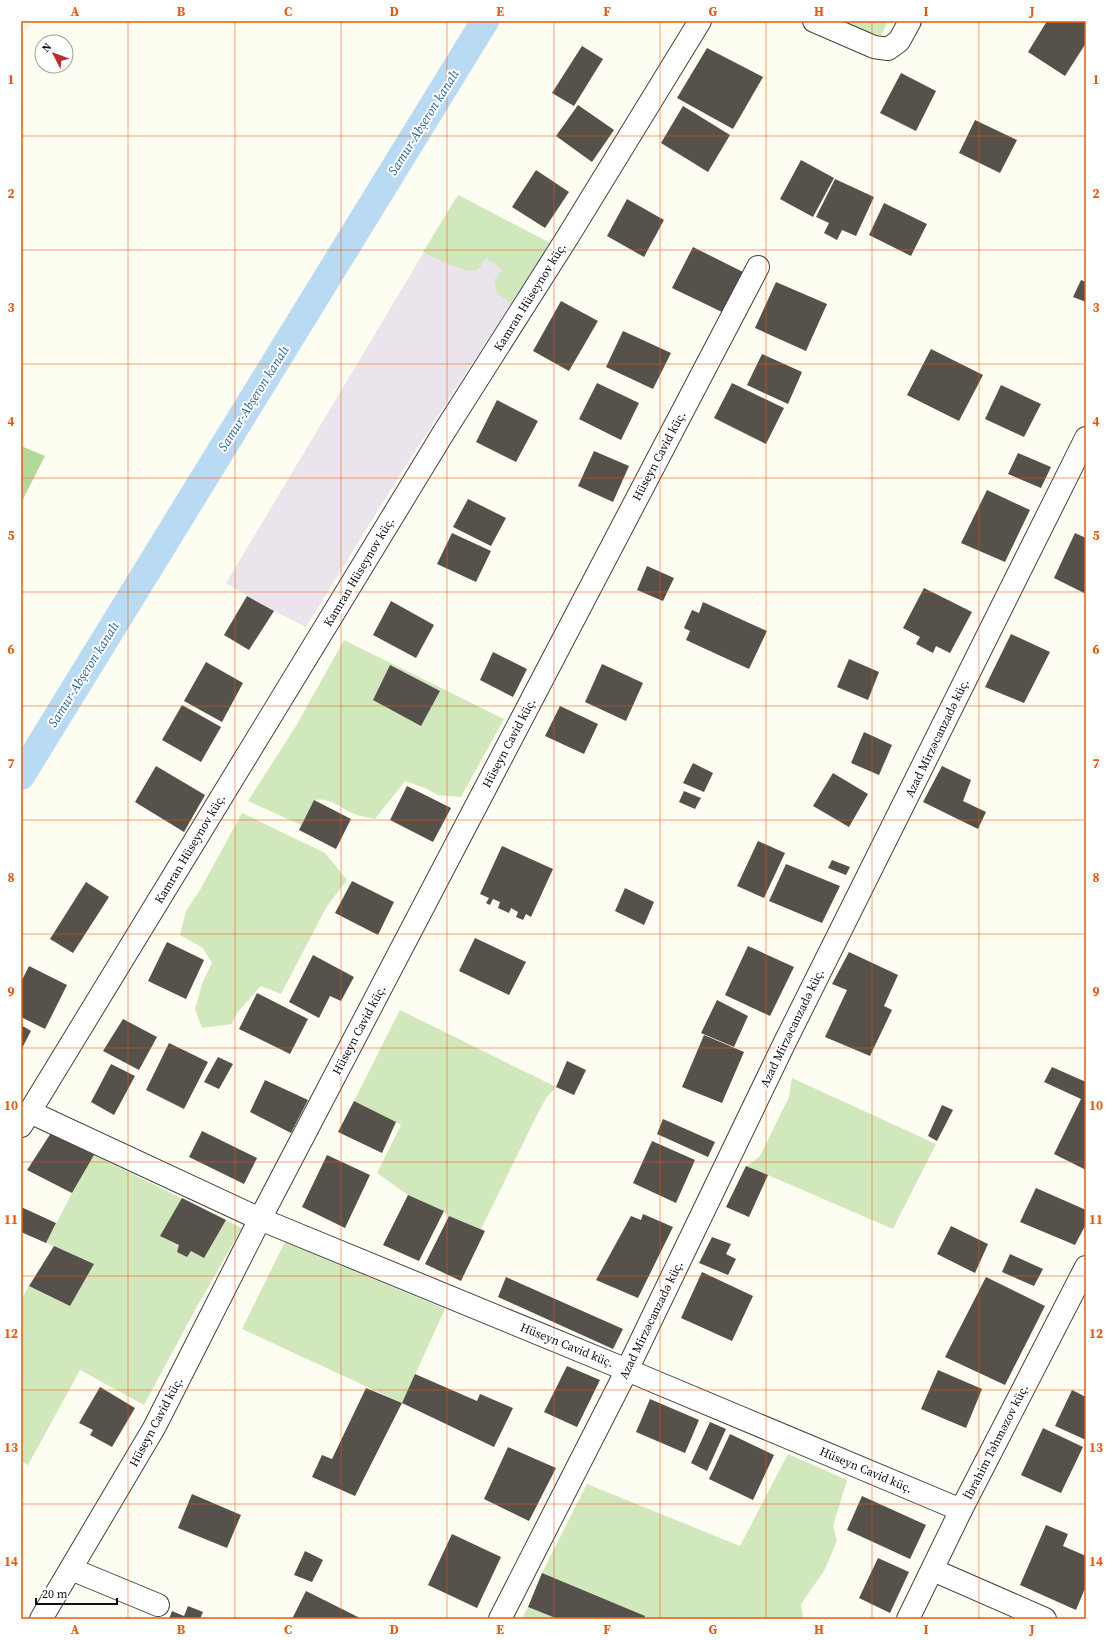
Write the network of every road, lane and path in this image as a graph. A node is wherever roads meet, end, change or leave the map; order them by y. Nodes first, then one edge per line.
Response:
1 (700, 21) edge
2 (814, 21) edge
3 (910, 21) edge
4 (758, 267) dead end
5 (1086, 438) edge
6 (26, 1119) edge
7 (260, 1219) junction
8 (1086, 1266) edge
9 (627, 1370) junction
10 (961, 1510) junction
11 (71, 1569) junction
12 (933, 1570) junction
13 (158, 1604) dead end
14 (41, 1619) edge
15 (500, 1619) edge
16 (908, 1619) edge
17 (1045, 1619) edge

1 - 6 street, Kamran Hüseynov küç.
2 - 3 street
4 - 7 street, Hüseyn Cavid küç.
5 - 9 street, Azad Mirzəcanzadə küç.
6 - 7 street, Hüseyn Cavid küç.
7 - 9 street, Hüseyn Cavid küç.
7 - 11 street, Hüseyn Cavid küç.
8 - 10 street, İbrahim Təhməzov küç.
9 - 10 street, Hüseyn Cavid küç.
9 - 15 street, Azad Mirzəcanzadə küç.
10 - 12 street, İbrahim Təhməzov küç.
11 - 13 street
11 - 14 street, Hüseyn Cavid küç.
12 - 16 street, İbrahim Təhməzov küç.
12 - 17 street

